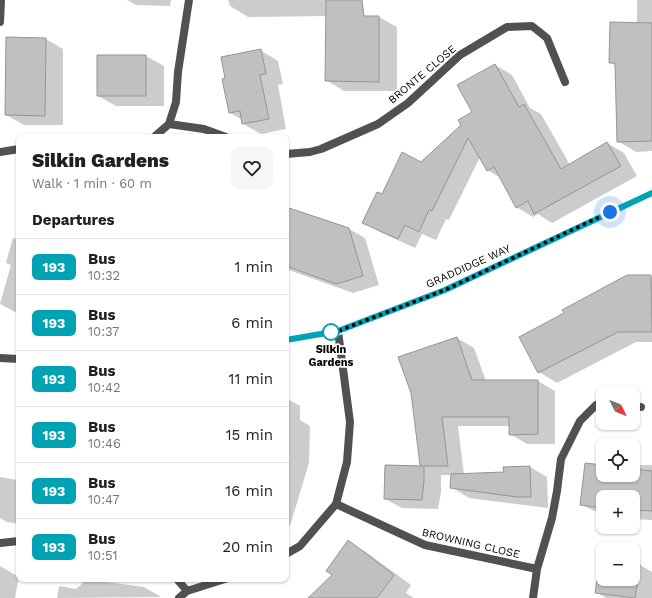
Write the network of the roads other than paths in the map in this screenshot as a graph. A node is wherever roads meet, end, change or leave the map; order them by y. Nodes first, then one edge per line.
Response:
1 (1, 0) edge
2 (189, 0) edge
3 (0, 22) edge
4 (565, 82) dead end
5 (169, 124) junction
6 (157, 134) edge
7 (218, 134) edge
8 (16, 149) edge
9 (0, 152) edge
10 (289, 154) edge
11 (652, 193) edge
12 (338, 331) junction
13 (289, 339) edge
14 (0, 358) edge
15 (16, 359) edge
16 (596, 405) edge
17 (336, 504) junction
18 (16, 541) edge
19 (0, 543) edge
20 (289, 552) edge
21 (537, 569) junction
22 (179, 582) edge
23 (216, 582) edge
24 (187, 591) junction
25 (179, 598) edge
26 (533, 598) edge

1 - 3 street
2 - 5 street
4 - 10 street, BRONTE CLOSE
5 - 6 street
5 - 7 street
8 - 9 street
11 - 12 street, GRADDIDGE WAY
12 - 13 street, GRADDIDGE WAY
12 - 17 street
14 - 15 street
16 - 21 street
17 - 20 street
17 - 21 street, BROWNING CLOSE
18 - 19 street
21 - 26 street
22 - 24 street
23 - 24 street
24 - 25 street

